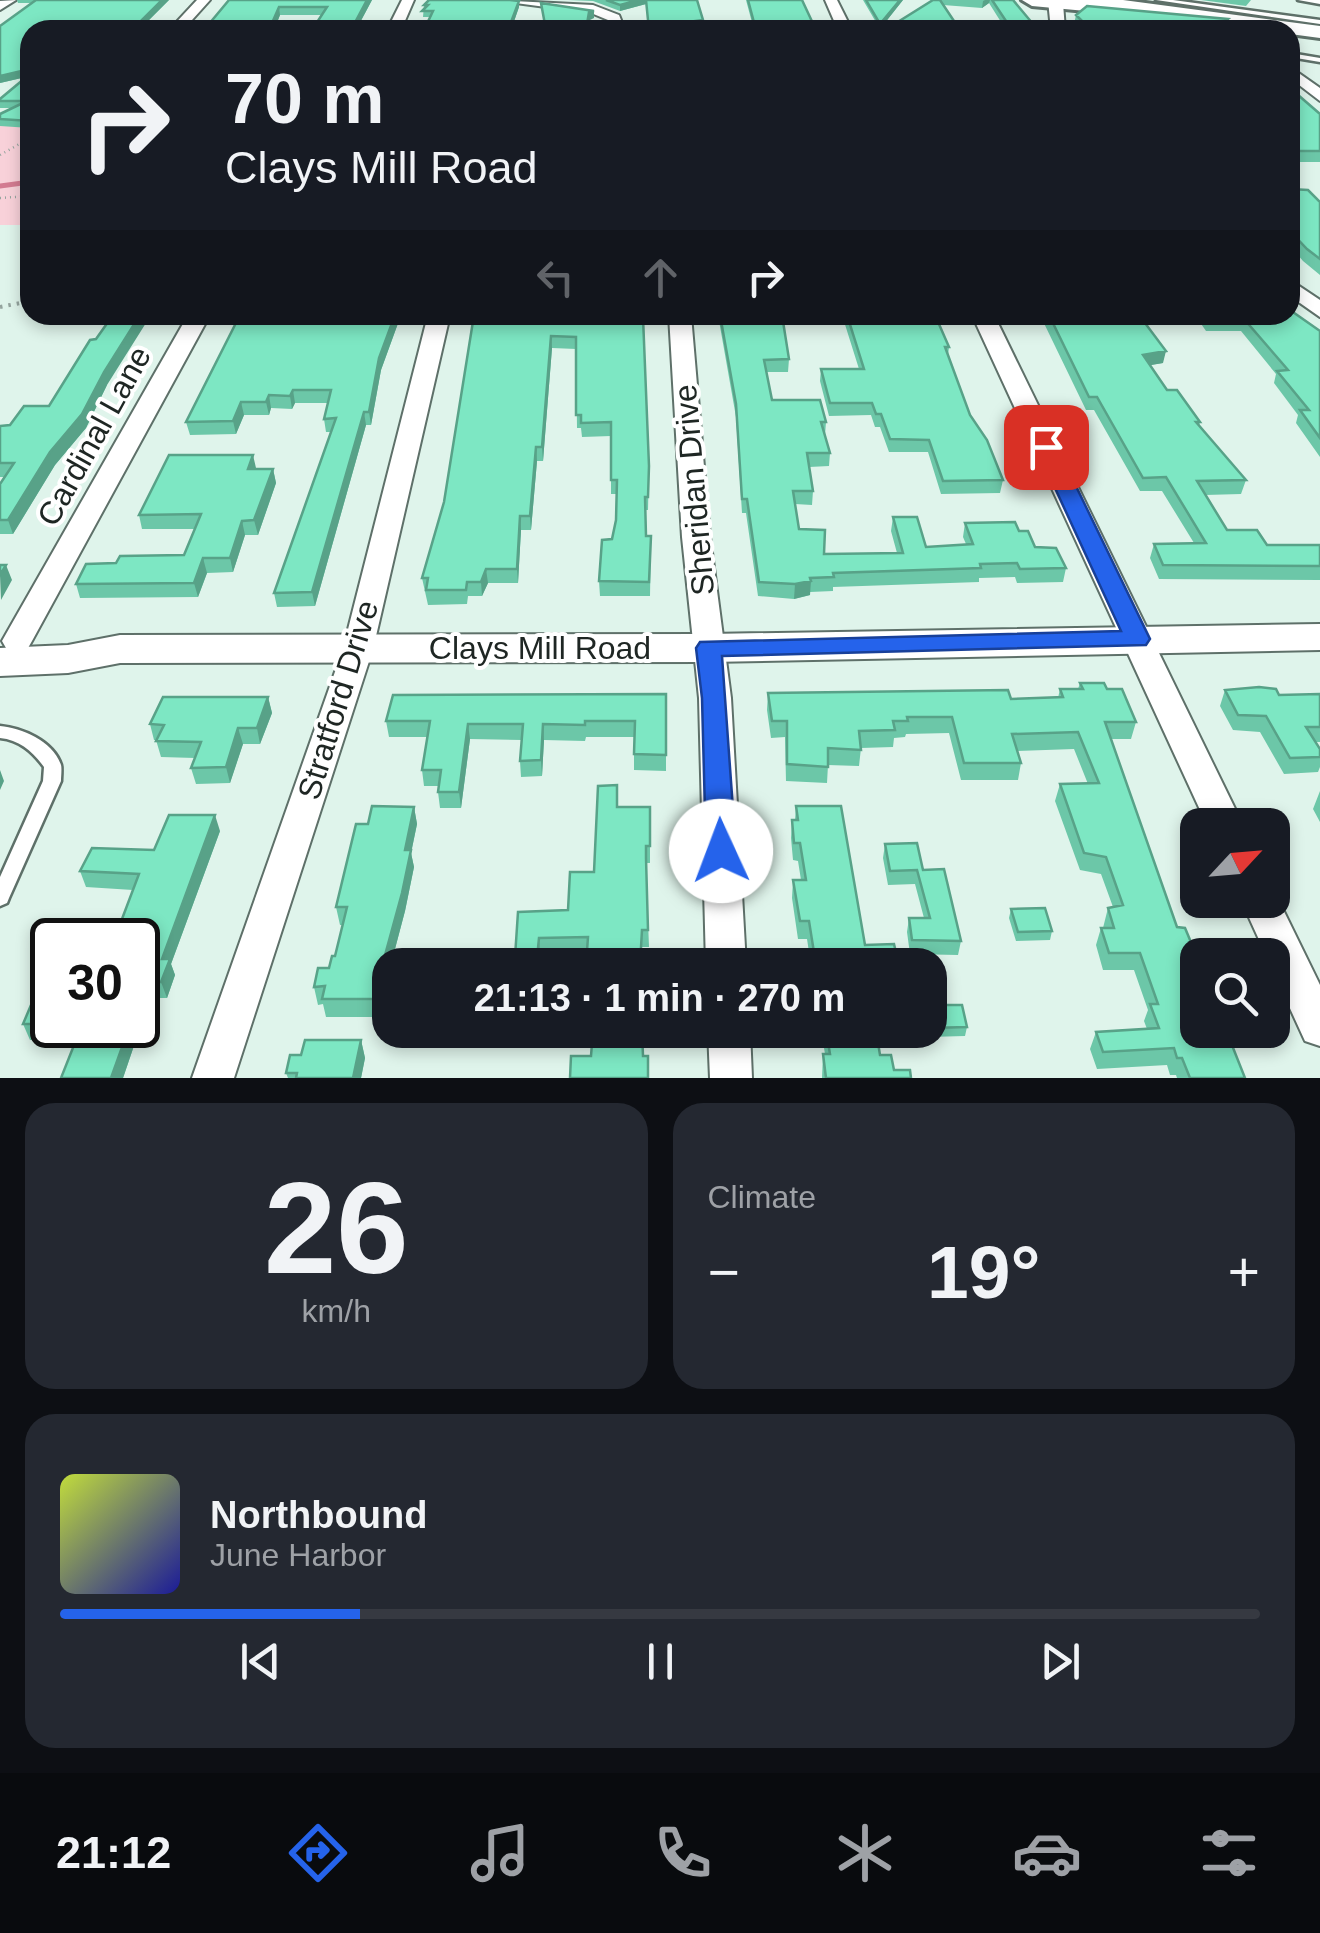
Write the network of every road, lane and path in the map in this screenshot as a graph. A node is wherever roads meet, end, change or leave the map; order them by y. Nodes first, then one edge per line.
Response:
1 (10, 0) edge
2 (204, 0) edge
3 (500, 0) edge
4 (1032, 0) edge
5 (1079, 0) edge
6 (1159, 0) edge
7 (1300, 0) edge
8 (1056, 1) edge
9 (1169, 1) edge
10 (1320, 2) edge
11 (0, 6) edge
12 (1268, 7) dead end
13 (185, 20) edge
14 (615, 20) edge
15 (1203, 20) edge
16 (1239, 20) edge
17 (1250, 20) edge
18 (1259, 20) edge
19 (1303, 36) edge
20 (1320, 60) edge
21 (1300, 79) edge
22 (1320, 96) edge
23 (1300, 294) edge
24 (1320, 311) edge
25 (192, 325) edge
26 (437, 325) edge
27 (681, 325) edge
28 (988, 325) edge
29 (1320, 637) edge
30 (1137, 639) junction
31 (358, 648) junction
32 (708, 648) junction
33 (4, 656) edge
34 (0, 732) edge
35 (1217, 808) edge
36 (0, 898) edge
37 (1268, 918) edge
38 (725, 948) edge
39 (1320, 1028) edge
40 (730, 1048) edge
41 (213, 1078) edge
42 (731, 1078) edge

1 - 11 street
2 - 13 street
3 - 14 street
4 - 8 main road
5 - 15 main road
6 - 9 lane
7 - 10 lane
8 - 16 main road
9 - 17 lane
12 - 18 lane
19 - 20 lane
21 - 22 street
23 - 24 street
25 - 33 street, Cardinal Lane
26 - 31 street, Stratford Drive
27 - 32 street, Sheridan Drive
28 - 30 street
29 - 30 main road, Clays Mill Road
30 - 32 main road, Clays Mill Road
30 - 35 street
31 - 32 main road, Clays Mill Road
31 - 33 main road, Clays Mill Road
31 - 41 street, Stratford Drive
32 - 38 street, Sheridan Drive
34 - 36 lane
37 - 39 street
40 - 42 street

